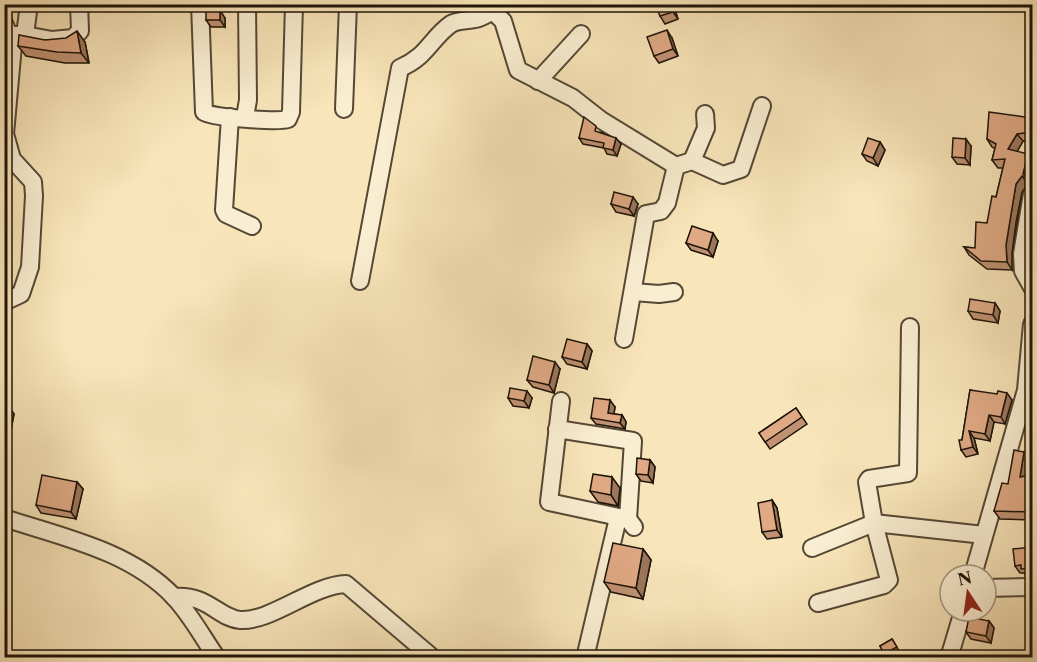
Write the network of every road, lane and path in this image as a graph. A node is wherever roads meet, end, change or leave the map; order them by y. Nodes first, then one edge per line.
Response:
1 (29, 4) edge
2 (79, 4) edge
3 (200, 4) edge
4 (248, 4) edge
5 (294, 4) edge
6 (348, 4) edge
7 (489, 8) edge
8 (13, 31) edge
9 (581, 34) dead end
10 (538, 81) junction
11 (762, 106) dead end
12 (344, 109) dead end
13 (705, 114) dead end
14 (238, 117) junction
15 (684, 163) junction
16 (1032, 194) edge
17 (252, 226) dead end
18 (360, 282) dead end
19 (1032, 287) edge
20 (633, 292) junction
21 (674, 292) dead end
22 (4, 302) edge
23 (1032, 324) edge
24 (910, 327) dead end
25 (624, 339) dead end
26 (561, 401) dead end
27 (557, 429) junction
28 (4, 518) edge
29 (627, 521) junction
30 (874, 523) junction
31 (984, 535) junction
32 (812, 548) dead end
33 (976, 563) edge
34 (1032, 587) edge
35 (998, 588) edge
36 (174, 597) junction
37 (818, 603) dead end
38 (959, 623) edge
39 (217, 657) edge
40 (433, 657) edge
41 (585, 657) edge
42 (949, 657) edge

1 - 8 street
2 - 8 street
3 - 14 street
4 - 14 street
5 - 14 street
6 - 12 street
7 - 10 street
7 - 18 street
8 - 22 street
9 - 10 street
10 - 15 street
11 - 15 street
13 - 15 street
14 - 17 street
15 - 20 street
16 - 19 street
20 - 21 street
20 - 25 street
23 - 31 street
24 - 30 street
26 - 27 street
27 - 29 street
27 - 29 street
28 - 36 street
29 - 41 street
30 - 31 street
30 - 32 street
30 - 37 street
31 - 33 street
34 - 35 street
36 - 39 street
36 - 40 street
38 - 42 street

